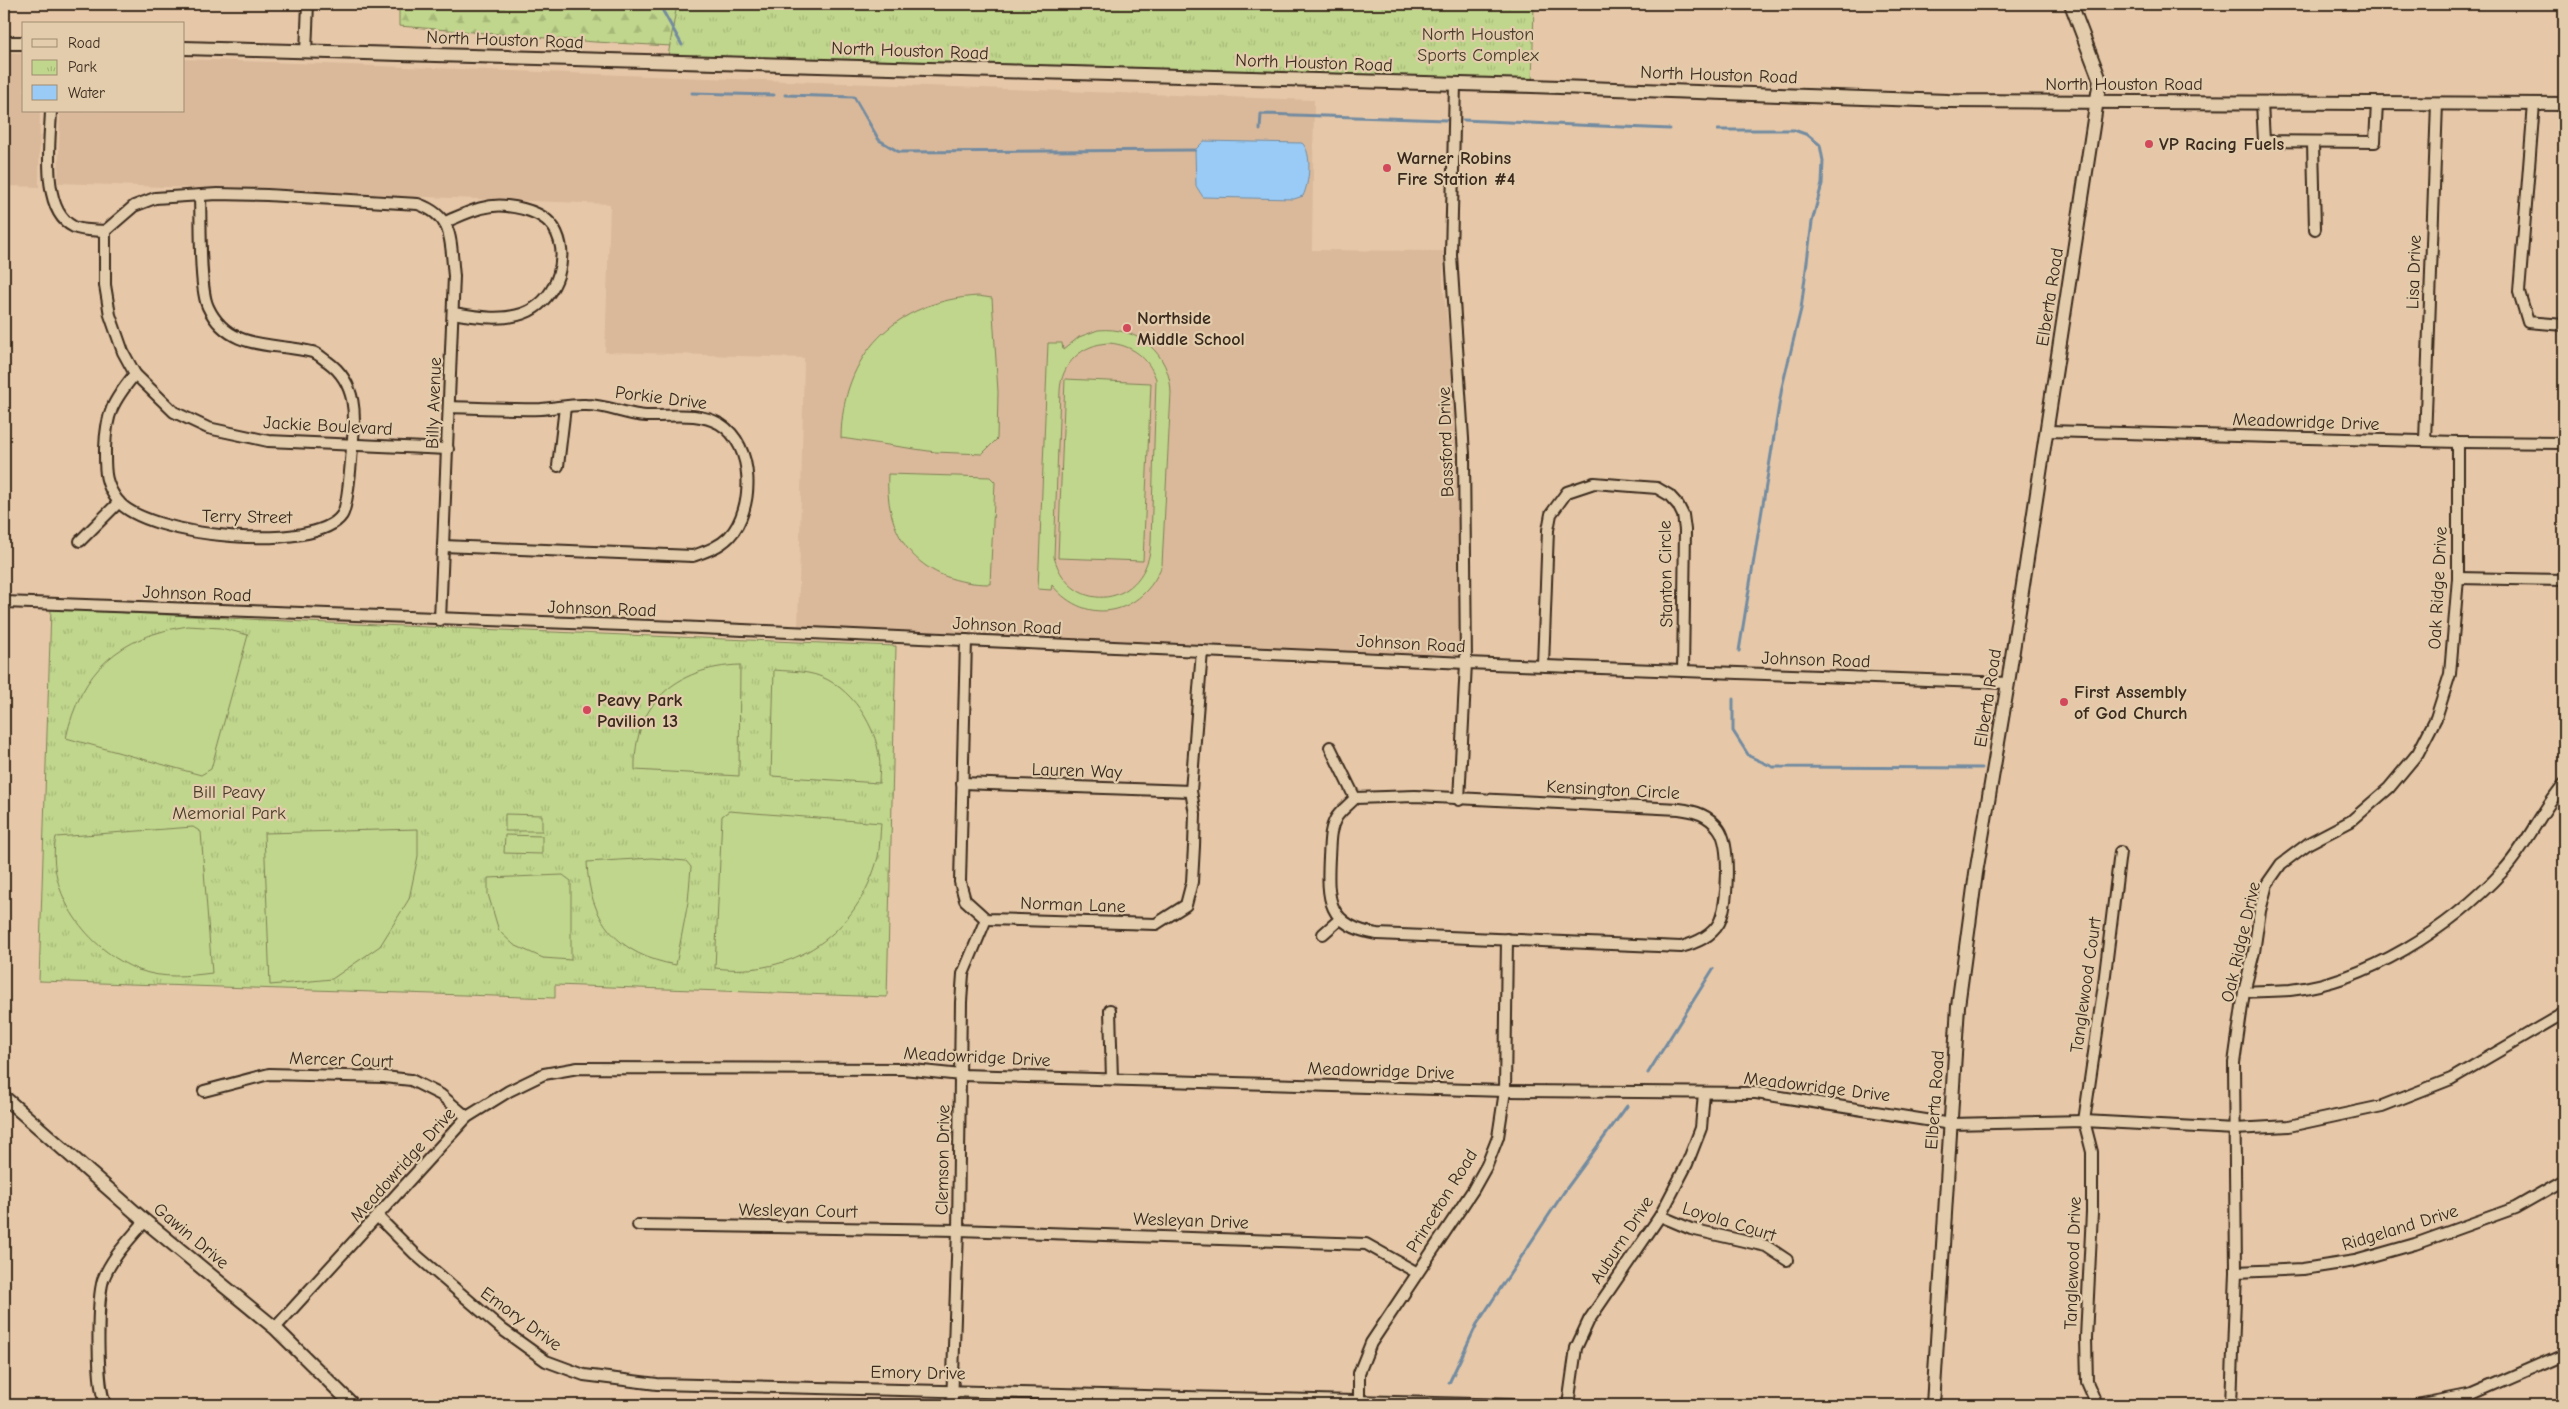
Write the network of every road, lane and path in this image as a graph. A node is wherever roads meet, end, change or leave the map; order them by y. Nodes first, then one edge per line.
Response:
1 (308, 4) edge
2 (2071, 4) edge
3 (4, 43) edge
4 (22, 43) edge
5 (185, 48) edge
6 (306, 52) junction
7 (1455, 84) junction
8 (2098, 102) junction
9 (2262, 102) junction
10 (2377, 103) junction
11 (2436, 103) junction
12 (2534, 104) junction
13 (2564, 104) edge
14 (51, 112) edge
15 (2313, 143) junction
16 (200, 197) junction
17 (445, 222) junction
18 (2316, 229) dead end
19 (105, 231) junction
20 (453, 313) junction
21 (2564, 325) edge
22 (134, 374) junction
23 (450, 407) junction
24 (565, 407) junction
25 (2047, 431) junction
26 (2425, 441) junction
27 (2458, 442) junction
28 (353, 443) junction
29 (2564, 443) edge
30 (448, 449) junction
31 (558, 466) dead end
32 (119, 502) junction
33 (80, 541) dead end
34 (444, 546) junction
35 (2458, 578) junction
36 (2564, 580) edge
37 (4, 602) edge
38 (440, 620) junction
39 (966, 640) junction
40 (1202, 651) junction
41 (1466, 662) junction
42 (1543, 666) junction
43 (1683, 671) junction
44 (2008, 684) junction
45 (1330, 747) dead end
46 (962, 784) junction
47 (2564, 784) edge
48 (1191, 790) junction
49 (1355, 798) junction
50 (1459, 800) junction
51 (2120, 852) dead end
52 (986, 919) junction
53 (1340, 919) junction
54 (1323, 934) dead end
55 (1507, 939) junction
56 (2244, 992) junction
57 (1110, 1010) dead end
58 (2564, 1013) edge
59 (961, 1075) junction
60 (1112, 1080) junction
61 (204, 1091) dead end
62 (1505, 1091) junction
63 (1704, 1093) junction
64 (4, 1097) edge
65 (468, 1117) junction
66 (2084, 1121) junction
67 (1951, 1124) junction
68 (2235, 1129) junction
69 (2564, 1180) edge
70 (377, 1216) junction
71 (1660, 1216) junction
72 (145, 1221) junction
73 (638, 1225) dead end
74 (958, 1230) junction
75 (1787, 1260) dead end
76 (1416, 1272) junction
77 (2236, 1272) junction
78 (275, 1328) junction
79 (2564, 1354) edge
80 (952, 1390) junction
81 (1359, 1403) edge
82 (106, 1405) edge
83 (354, 1405) edge
84 (952, 1405) edge
85 (1515, 1405) edge
86 (1568, 1405) edge
87 (1933, 1405) edge
88 (2097, 1405) edge
89 (2231, 1405) edge
90 (2416, 1405) edge

1 - 6 street
2 - 8 street, Elberta Road
3 - 4 street
5 - 6 street, North Houston Road
6 - 7 street, North Houston Road
7 - 8 street, North Houston Road
7 - 41 street, Bassford Drive
8 - 9 street, North Houston Road
8 - 25 street, Elberta Road
9 - 10 street, North Houston Road
9 - 15 street
10 - 11 street, North Houston Road
10 - 15 street
11 - 12 street, North Houston Road
11 - 26 street, Lisa Drive
12 - 13 street, North Houston Road
12 - 21 street
14 - 19 street
15 - 18 street
16 - 17 street
16 - 19 street
16 - 28 street, Terry Street
17 - 20 street, Billy Avenue
17 - 20 street
19 - 22 street, Jackie Boulevard
20 - 23 street, Billy Avenue
22 - 28 street, Jackie Boulevard
22 - 32 street, Terry Street
23 - 24 street, Porkie Drive
23 - 30 street, Billy Avenue
24 - 31 street
24 - 34 street, Porkie Drive
25 - 26 street, Meadowridge Drive
25 - 44 street, Elberta Road
26 - 27 street, Meadowridge Drive
27 - 29 street, Meadowridge Drive
27 - 35 street, Oak Ridge Drive
28 - 30 street, Jackie Boulevard
28 - 32 street, Terry Street
30 - 34 street, Billy Avenue
32 - 33 street
34 - 38 street, Billy Avenue
35 - 36 street
35 - 56 street, Oak Ridge Drive
37 - 38 street, Johnson Road
38 - 39 street, Johnson Road
39 - 40 street, Johnson Road
39 - 46 street
40 - 41 street, Johnson Road
40 - 48 street, Norman Lane
41 - 42 street, Johnson Road
41 - 50 street, Bassford Drive
42 - 43 street, Johnson Road
42 - 43 street, Stanton Circle
43 - 44 street, Johnson Road
44 - 67 street, Elberta Road
45 - 49 street
46 - 48 street, Lauren Way
46 - 52 street
47 - 56 street
48 - 52 street, Norman Lane
49 - 50 street, Kensington Circle
49 - 53 street
50 - 55 street, Kensington Circle
51 - 66 street, Tanglewood Court
52 - 59 street, Clemson Drive
53 - 54 street
53 - 55 street, Kensington Circle
55 - 62 street, Princeton Road
56 - 68 street, Oak Ridge Drive
57 - 60 street
58 - 68 street, Meadowridge Drive
59 - 60 street, Meadowridge Drive
59 - 65 street, Meadowridge Drive
59 - 74 street, Clemson Drive
60 - 62 street, Meadowridge Drive
61 - 65 street, Mercer Court
62 - 63 street, Meadowridge Drive
62 - 76 street, Princeton Road
63 - 67 street, Meadowridge Drive
63 - 71 street, Auburn Drive
64 - 72 street, Gawin Drive
65 - 70 street, Meadowridge Drive
66 - 67 street, Meadowridge Drive
66 - 68 street, Meadowridge Drive
66 - 88 street, Tanglewood Drive
67 - 87 street, Elberta Road
68 - 77 street, Oak Ridge Drive
69 - 77 street, Ridgeland Drive
70 - 78 street, Meadowridge Drive
70 - 80 street, Emory Drive
71 - 75 street, Loyola Court
71 - 86 street, Auburn Drive
72 - 78 street, Gawin Drive
72 - 82 street
73 - 74 street, Wesleyan Court
74 - 76 street, Wesleyan Drive
74 - 80 street, Clemson Drive
76 - 81 street, Princeton Road
77 - 89 street, Oak Ridge Drive
78 - 83 street, Gawin Drive
79 - 90 street
80 - 81 street, Emory Drive
80 - 84 street, Clemson Drive
81 - 85 street, Emory Drive

